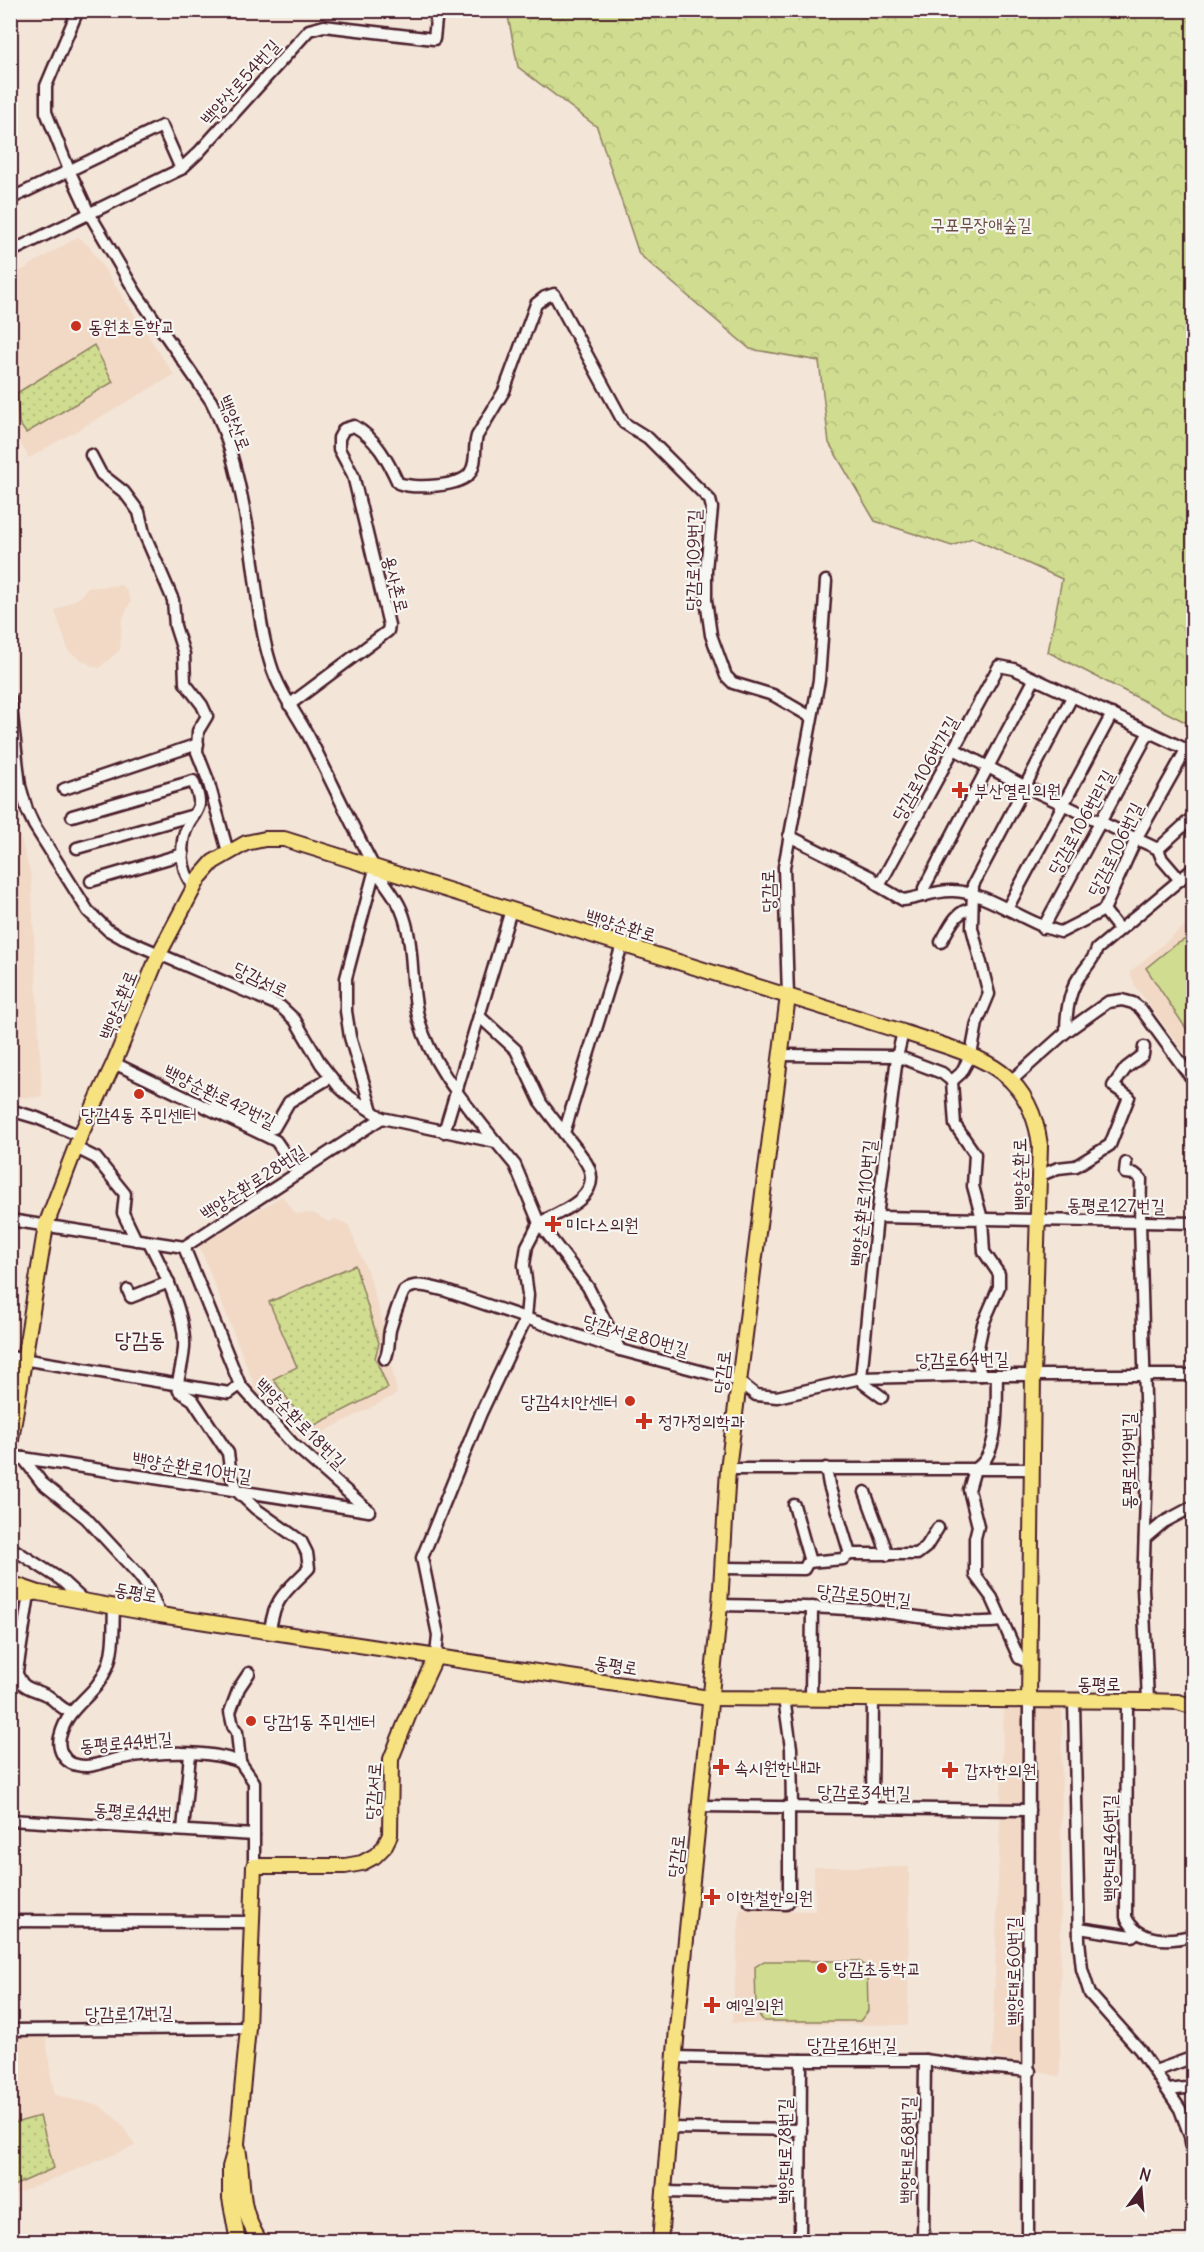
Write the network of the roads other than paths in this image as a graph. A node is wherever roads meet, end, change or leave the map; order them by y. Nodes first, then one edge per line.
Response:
1 (78, 10) edge
2 (437, 10) edge
3 (181, 169) junction
4 (69, 170) junction
5 (10, 199) edge
6 (89, 213) junction
7 (10, 252) edge
8 (344, 429) joint
9 (91, 455) dead end
10 (826, 581) dead end
11 (1034, 680) junction
12 (1072, 697) junction
13 (10, 698) edge
14 (289, 705) junction
15 (1112, 714) junction
16 (811, 717) junction
17 (1149, 732) junction
18 (198, 744) junction
19 (954, 749) junction
20 (1190, 752) edge
21 (988, 767) junction
22 (1024, 786) junction
23 (64, 789) dead end
24 (1064, 804) junction
25 (194, 815) junction
26 (72, 816) dead end
27 (1194, 816) edge
28 (1100, 821) junction
29 (789, 836) junction
30 (1136, 839) junction
31 (77, 848) dead end
32 (1158, 849) junction
33 (228, 852) junction
34 (183, 854) junction
35 (1194, 868) edge
36 (375, 869) junction
37 (91, 880) dead end
38 (1180, 880) junction
39 (879, 886) junction
40 (195, 887) junction
41 (971, 894) junction
42 (924, 896) junction
43 (972, 909) junction
44 (1007, 909) junction
45 (511, 910) junction
46 (1104, 910) junction
47 (1043, 927) junction
48 (1119, 929) junction
49 (941, 942) dead end
50 (621, 945) junction
51 (159, 954) junction
52 (788, 996) junction
53 (479, 1016) junction
54 (903, 1032) junction
55 (1066, 1032) junction
56 (1144, 1047) dead end
57 (780, 1055) junction
58 (971, 1055) junction
59 (897, 1056) junction
60 (114, 1063) junction
61 (331, 1077) junction
62 (1194, 1078) edge
63 (1012, 1080) junction
64 (952, 1081) junction
65 (456, 1091) junction
66 (216, 1103) dead end
67 (10, 1110) edge
68 (372, 1111) junction
69 (382, 1118) junction
70 (444, 1132) junction
71 (564, 1133) junction
72 (78, 1142) junction
73 (496, 1142) junction
74 (1126, 1163) dead end
75 (298, 1173) junction
76 (1040, 1176) junction
77 (877, 1217) junction
78 (982, 1219) junction
79 (10, 1220) edge
80 (1039, 1221) junction
81 (1140, 1222) junction
82 (539, 1223) junction
83 (1194, 1223) edge
84 (46, 1225) junction
85 (136, 1240) junction
86 (149, 1242) junction
87 (184, 1247) junction
88 (169, 1282) junction
89 (128, 1290) dead end
90 (526, 1318) junction
91 (620, 1350) junction
92 (17, 1358) edge
93 (385, 1359) dead end
94 (981, 1375) junction
95 (997, 1375) junction
96 (1033, 1375) junction
97 (1143, 1376) junction
98 (1194, 1376) edge
99 (861, 1378) junction
100 (738, 1381) junction
101 (177, 1386) junction
102 (240, 1386) junction
103 (882, 1397) dead end
104 (10, 1446) edge
105 (10, 1456) edge
106 (22, 1458) junction
107 (826, 1468) junction
108 (728, 1469) junction
109 (975, 1469) junction
110 (1032, 1469) junction
111 (238, 1491) junction
112 (865, 1491) dead end
113 (794, 1505) dead end
114 (1194, 1506) edge
115 (369, 1511) joint
116 (938, 1527) dead end
117 (1144, 1538) junction
118 (10, 1547) edge
119 (850, 1554) junction
120 (888, 1555) junction
121 (810, 1562) junction
122 (722, 1568) junction
123 (10, 1583) edge
124 (34, 1593) junction
125 (10, 1597) edge
126 (84, 1601) junction
127 (720, 1605) junction
128 (114, 1606) junction
129 (812, 1607) junction
130 (160, 1615) junction
131 (1003, 1621) junction
132 (270, 1631) junction
133 (436, 1656) junction
134 (1029, 1663) junction
135 (14, 1667) edge
136 (249, 1673) dead end
137 (709, 1698) junction
138 (784, 1698) junction
139 (811, 1698) junction
140 (873, 1699) junction
141 (1029, 1700) junction
142 (1074, 1701) junction
143 (1127, 1701) junction
144 (1148, 1701) junction
145 (1194, 1707) edge
146 (71, 1712) junction
147 (190, 1754) junction
148 (240, 1762) junction
149 (699, 1806) junction
150 (790, 1807) junction
151 (872, 1808) junction
152 (1029, 1810) junction
153 (10, 1820) edge
154 (183, 1830) junction
155 (254, 1835) junction
156 (254, 1866) junction
157 (750, 1902) dead end
158 (10, 1921) edge
159 (252, 1922) junction
160 (1079, 1928) junction
161 (1137, 1932) junction
162 (1194, 1935) edge
163 (248, 2028) junction
164 (10, 2030) edge
165 (675, 2057) junction
166 (1194, 2057) edge
167 (801, 2060) junction
168 (925, 2060) junction
169 (1030, 2071) junction
170 (1155, 2071) junction
171 (1194, 2087) edge
172 (1168, 2090) junction
173 (669, 2128) junction
174 (801, 2130) junction
175 (237, 2143) junction
176 (1194, 2162) edge
177 (664, 2192) junction
178 (800, 2195) junction
179 (662, 2225) junction
180 (238, 2241) edge
181 (260, 2241) edge
182 (652, 2241) edge
183 (660, 2241) edge
184 (669, 2241) edge
185 (800, 2241) edge
186 (923, 2241) edge
187 (1028, 2241) edge

1 - 4 street, 백양산로
2 - 3 street, 백양산로54번길
3 - 4 street
3 - 6 street, 백양산로54번길
4 - 5 street
4 - 6 street, 백양산로
6 - 7 street, 백양산로54번길
6 - 14 street, 백양산로
8 - 14 street, 용사촌로
8 - 16 street, 당감로109번길
9 - 18 street
10 - 16 street, 당감로
11 - 12 street
11 - 19 street, 당감로106번가길
11 - 21 street
12 - 15 street
12 - 22 street
13 - 51 street, 당감서로
14 - 36 street, 백양산로
15 - 17 street
15 - 24 street
16 - 29 street, 당감로
17 - 20 street
17 - 28 street, 당감로106번라길
18 - 23 street
18 - 33 street
19 - 21 street
19 - 39 street, 당감로106번가길
20 - 30 street, 당감로106번길
21 - 22 street
21 - 42 street
22 - 24 street
22 - 41 street
24 - 28 street
24 - 44 street
25 - 26 street
25 - 31 street
25 - 34 street
27 - 32 street
28 - 30 street
28 - 47 street, 당감로106번라길
29 - 39 street, 당감로106번길
29 - 52 street, 당감로
30 - 32 street
30 - 46 street, 당감로106번길
32 - 38 street
33 - 36 main road, 백양순환로
33 - 40 main road, 백양순환로
34 - 37 street
34 - 40 street
35 - 38 street
36 - 45 main road, 백양순환로
36 - 65 street, 백양산로
36 - 68 street
38 - 48 street
39 - 42 street, 당감로106번길
40 - 51 main road, 백양순환로
41 - 42 street, 당감로106번길
41 - 43 street
41 - 44 street, 당감로106번길
43 - 49 street
43 - 58 street
44 - 47 street, 당감로106번길
45 - 50 main road, 백양순환로
45 - 53 street
46 - 47 street, 당감로106번길
46 - 48 street
48 - 55 street
50 - 52 main road, 백양순환로
50 - 71 street
51 - 60 main road, 백양순환로
51 - 61 street, 당감서로
52 - 54 main road, 백양순환로
52 - 57 main road, 당감로
53 - 65 street
53 - 71 street
54 - 58 main road, 백양순환로
54 - 59 street, 백양순환로110번길
55 - 62 street
55 - 63 street
56 - 76 street
57 - 59 street
57 - 100 main road, 당감로
58 - 63 main road, 백양순환로
58 - 64 street
59 - 64 street
59 - 77 street, 백양순환로110번길
60 - 72 main road, 백양순환로
60 - 75 street, 백양순환로42번길
61 - 66 street
61 - 68 street, 당감서로
63 - 76 main road, 백양순환로
64 - 78 street
65 - 70 street
65 - 73 street, 백양산로
67 - 72 street
68 - 69 street, 당감서로
69 - 70 street, 당감서로
69 - 75 street, 백양순환로28번길
70 - 73 street, 당감서로
71 - 82 street
72 - 84 main road, 백양순환로
72 - 85 street
73 - 82 street
74 - 81 street, 동평로119번길
75 - 87 street, 백양순환로28번길
76 - 80 main road, 백양순환로
77 - 78 street, 동평로127번길
77 - 99 street, 백양순환로110번길
78 - 80 street, 동평로127번길
78 - 94 street
79 - 84 street
80 - 81 street, 동평로127번길
80 - 96 main road, 백양순환로
81 - 83 street, 동평로127번길
81 - 97 street, 동평로119번길
82 - 90 street, 당감서로
82 - 91 street
84 - 85 street
84 - 92 main road, 백양순환로
85 - 86 street
86 - 87 street
86 - 88 street
87 - 102 street
88 - 89 street
88 - 101 street
90 - 91 street, 당감서로80번길
90 - 93 street
90 - 133 street, 당감서로
91 - 100 street, 당감서로80번길
92 - 101 street, 백양순환로18번길
92 - 104 main road, 백양순환로
94 - 95 street, 당감로64번길
94 - 99 street, 당감로64번길
95 - 96 street, 당감로64번길
95 - 109 street
96 - 97 street, 당감로64번길
96 - 110 main road, 백양순환로
97 - 98 street, 당감로64번길
97 - 117 street, 동평로119번길
99 - 100 street, 당감로64번길
99 - 103 street
100 - 108 main road, 당감로
101 - 102 street, 백양순환로18번길
101 - 111 street
102 - 115 street, 백양순환로18번길
105 - 106 street, 백양순환로10번길
106 - 111 street, 백양순환로10번길
106 - 130 street
107 - 108 street
107 - 109 street
107 - 119 street
108 - 122 main road, 당감로
109 - 110 street
109 - 131 street
110 - 134 main road, 백양순환로
111 - 115 street, 백양순환로10번길
111 - 132 street
112 - 120 street
113 - 121 street
114 - 117 street
116 - 120 street
117 - 144 street, 동평로119번길
118 - 126 street
119 - 120 street
119 - 121 street
121 - 122 street
122 - 127 main road, 당감로
123 - 124 main road, 동평로
124 - 125 main road, 동평로
124 - 126 main road, 동평로
124 - 135 street
126 - 128 main road, 동평로
127 - 129 street, 당감로50번길
127 - 137 main road, 당감로
128 - 130 main road, 동평로
128 - 146 street, 동평로44번길
129 - 131 street, 당감로50번길
129 - 139 street
130 - 132 main road, 동평로
131 - 134 street
132 - 133 main road, 동평로
133 - 137 main road, 동평로
133 - 156 main road, 당감서로
134 - 141 main road, 백양순환로
135 - 146 street, 동평로44번길
136 - 148 street
137 - 138 main road, 동평로
137 - 149 main road, 당감로
138 - 139 main road, 동평로
138 - 150 street
139 - 140 main road, 동평로
140 - 141 main road, 동평로
140 - 151 street
141 - 142 main road, 동평로
141 - 152 street, 백양대로60번길
142 - 143 main road, 동평로
142 - 160 street
143 - 144 main road, 동평로
143 - 161 street, 백양대로46번길
144 - 145 main road, 동평로
146 - 147 street, 동평로44번길
147 - 148 street, 동평로44번길
147 - 154 street
148 - 155 street
149 - 150 street, 당감로34번길
149 - 165 main road, 당감로
150 - 151 street, 당감로34번길
150 - 157 street
151 - 152 street, 당감로34번길
152 - 169 street, 백양대로60번길
153 - 154 street, 동평로44번
154 - 155 street, 동평로44번
155 - 156 street
156 - 159 main road
158 - 159 street
159 - 163 main road
160 - 161 street
160 - 170 street
161 - 162 street
163 - 164 street, 당감로17번길
163 - 175 main road
165 - 167 street, 당감로16번길
165 - 173 main road, 당감로
166 - 170 street
167 - 168 street, 당감로16번길
167 - 174 street, 백양대로78번길
168 - 169 street, 당감로16번길
168 - 186 street, 백양대로68번길
169 - 187 street, 백양대로60번길
170 - 172 street
171 - 172 street
172 - 176 street
173 - 174 street
173 - 177 main road, 당감로
174 - 178 street, 백양대로78번길
175 - 180 main road
175 - 181 main road
177 - 178 street
177 - 179 main road, 당감로
178 - 185 street, 백양대로78번길
179 - 182 main road
179 - 183 main road, 당감로
179 - 184 main road

